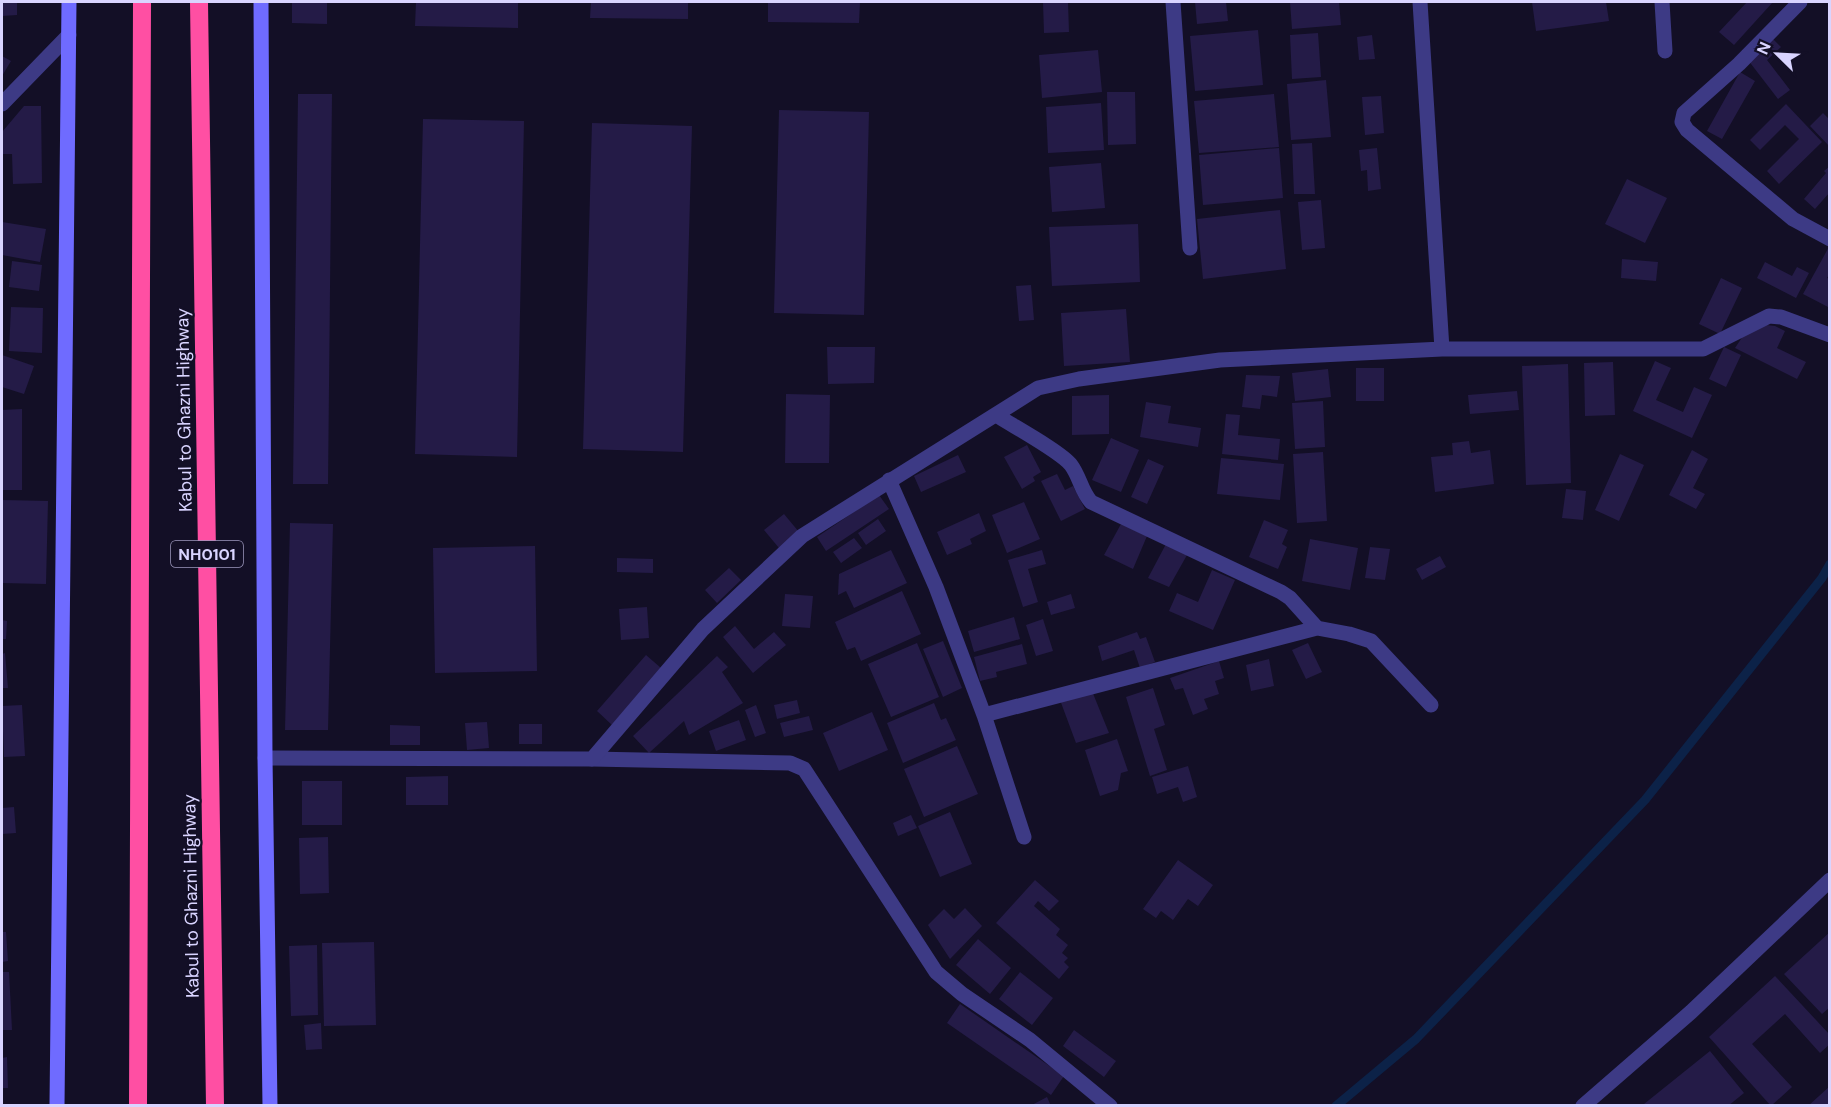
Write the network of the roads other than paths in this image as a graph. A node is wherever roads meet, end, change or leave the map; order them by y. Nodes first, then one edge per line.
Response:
1 (69, 2) edge
2 (142, 2) edge
3 (198, 2) edge
4 (261, 2) edge
5 (1173, 2) edge
6 (1420, 2) edge
7 (1662, 2) edge
8 (1800, 2) edge
9 (69, 35) junction
10 (1665, 51) dead end
11 (2, 104) edge
12 (1830, 239) edge
13 (1190, 248) dead end
14 (1830, 335) edge
15 (1442, 348) junction
16 (996, 415) junction
17 (889, 480) junction
18 (1317, 628) junction
19 (1431, 705) dead end
20 (984, 715) junction
21 (265, 758) junction
22 (592, 759) junction
23 (1024, 837) dead end
24 (1830, 880) edge
25 (57, 1106) edge
26 (138, 1106) edge
27 (215, 1106) edge
28 (270, 1106) edge
29 (1110, 1106) edge
30 (1583, 1106) edge

1 - 9 street
2 - 26 highway
3 - 27 highway, Kabul to Ghazni Highway / NH0101
4 - 21 street
5 - 13 street
6 - 15 street
7 - 10 street
8 - 12 street
9 - 11 street
9 - 25 street
14 - 15 street
15 - 16 street
16 - 17 street
16 - 18 street
17 - 20 street
17 - 22 street
18 - 19 street
18 - 20 street
20 - 23 street
21 - 22 street
21 - 28 street
22 - 29 street
24 - 30 street

